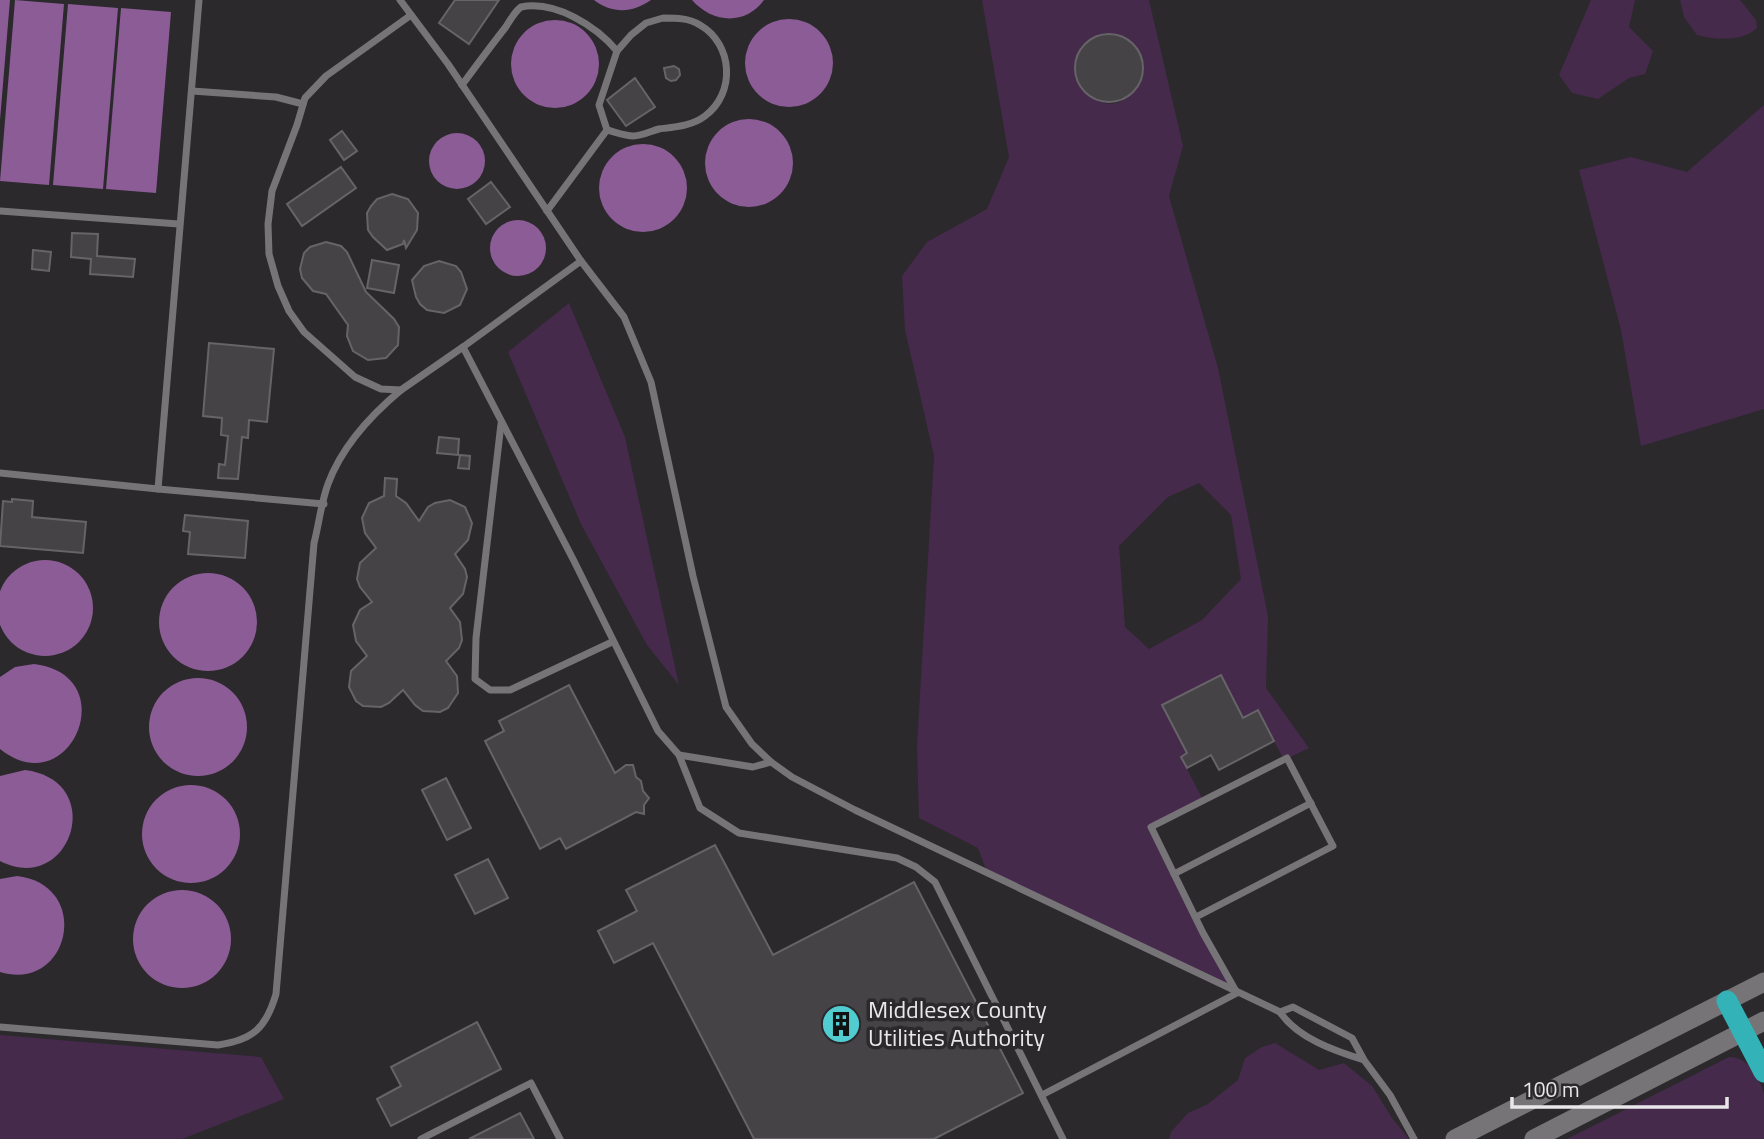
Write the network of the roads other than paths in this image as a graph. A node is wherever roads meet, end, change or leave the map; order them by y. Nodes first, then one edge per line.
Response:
1 (199, 0) edge
2 (400, 0) edge
3 (411, 15) junction
4 (617, 51) junction
5 (462, 85) junction
6 (191, 91) junction
7 (303, 104) junction
8 (607, 130) junction
9 (0, 211) edge
10 (547, 211) junction
11 (179, 224) junction
12 (581, 261) junction
13 (463, 347) junction
14 (401, 390) junction
15 (501, 424) junction
16 (0, 473) edge
17 (158, 489) junction
18 (324, 504) junction
19 (612, 642) junction
20 (679, 755) junction
21 (771, 762) junction
22 (1311, 803) junction
23 (1174, 874) junction
24 (1196, 917) junction
25 (1764, 982) edge
26 (1237, 993) junction
27 (1727, 1001) junction
28 (1280, 1012) junction
29 (1764, 1021) edge
30 (0, 1027) edge
31 (1743, 1032) junction
32 (1364, 1060) junction
33 (1764, 1072) edge
34 (1042, 1095) junction
35 (421, 1139) edge
36 (560, 1139) edge
37 (1063, 1139) edge
38 (1414, 1139) edge
39 (1455, 1139) edge
40 (1534, 1139) edge

1 - 6 lane
2 - 3 lane
3 - 5 lane
3 - 7 lane
4 - 5 lane
4 - 8 lane
4 - 8 lane
5 - 10 lane
6 - 7 lane
6 - 11 lane
7 - 14 lane
8 - 10 lane
9 - 11 lane
10 - 12 lane
11 - 17 lane
12 - 13 lane
12 - 21 lane
13 - 14 lane
13 - 15 lane
14 - 18 lane
15 - 19 lane
15 - 19 lane
16 - 17 lane
17 - 18 lane
18 - 30 lane
19 - 20 lane
20 - 21 lane
20 - 34 lane
21 - 26 lane
22 - 23 lane
22 - 23 lane
22 - 24 lane
23 - 24 lane
24 - 26 lane
25 - 27 main road
26 - 28 lane
26 - 34 lane
27 - 31 highway
27 - 39 main road
28 - 32 lane
28 - 32 lane
29 - 31 main road
31 - 33 highway
31 - 40 main road
32 - 38 lane
34 - 37 lane
35 - 36 lane

